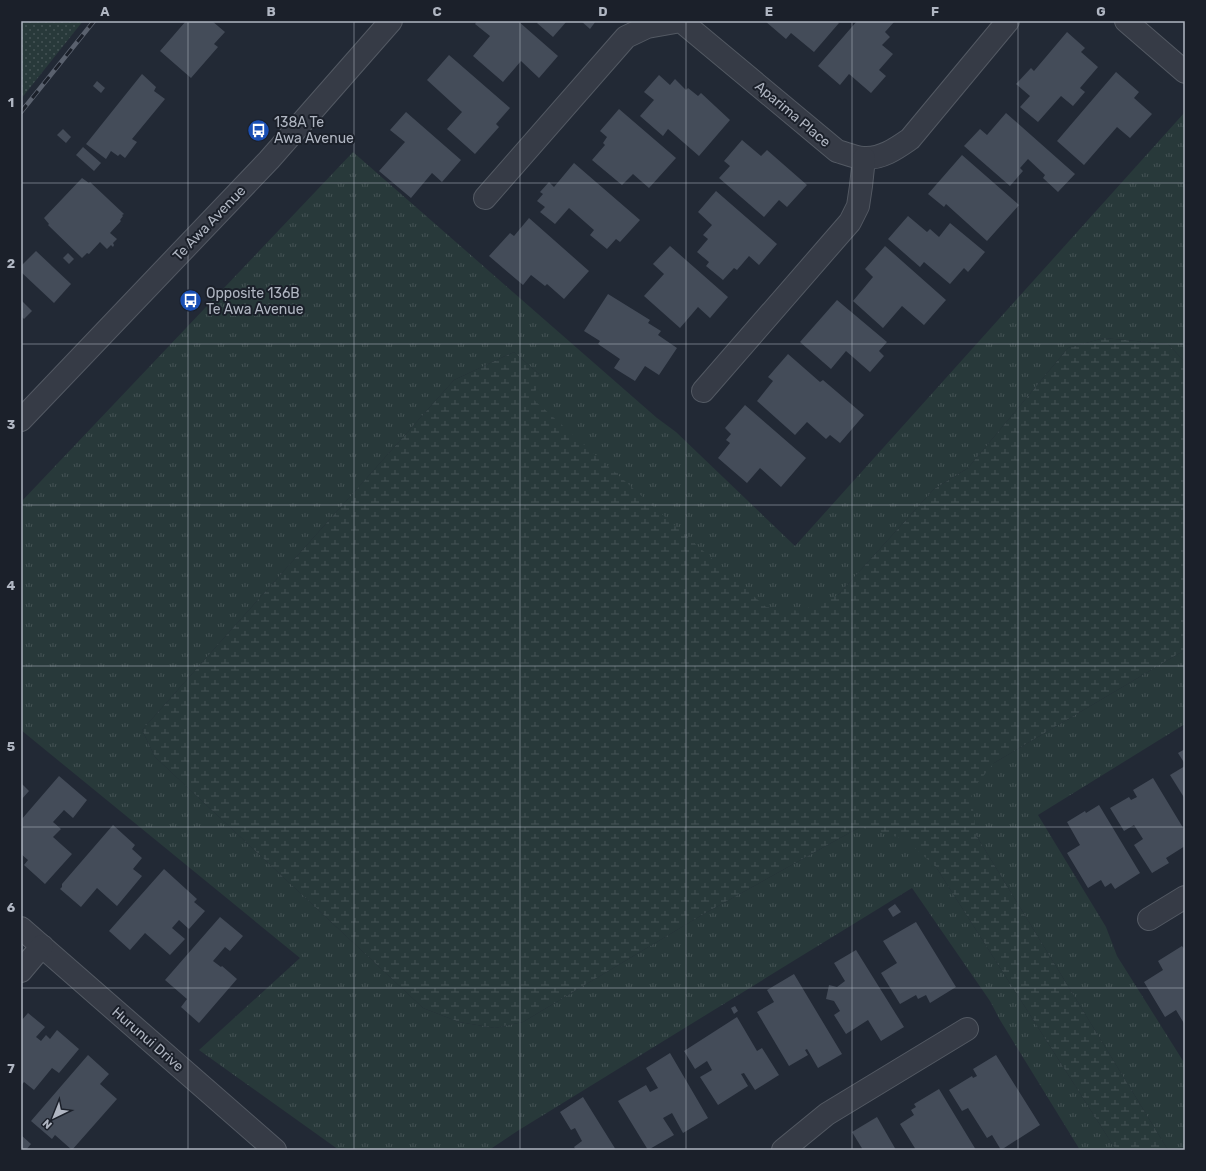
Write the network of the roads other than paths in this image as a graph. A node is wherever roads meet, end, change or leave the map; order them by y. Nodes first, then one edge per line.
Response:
1 (390, 21) edge
2 (681, 21) edge
3 (1008, 21) edge
4 (1126, 21) edge
5 (1185, 72) edge
6 (864, 158) junction
7 (485, 198) dead end
8 (703, 390) dead end
9 (21, 420) edge
10 (1185, 897) edge
11 (1150, 919) dead end
12 (21, 928) edge
13 (42, 946) junction
14 (21, 971) edge
15 (967, 1029) dead end
16 (275, 1150) edge
17 (783, 1150) edge

1 - 9 street, Te Awa Avenue
2 - 6 street, Aparima Place
2 - 7 street
3 - 6 street, Aparima Place
4 - 5 street
6 - 8 street
10 - 11 street
12 - 13 street, Hurunui Drive
13 - 14 street
13 - 16 street, Hurunui Drive
15 - 17 street

